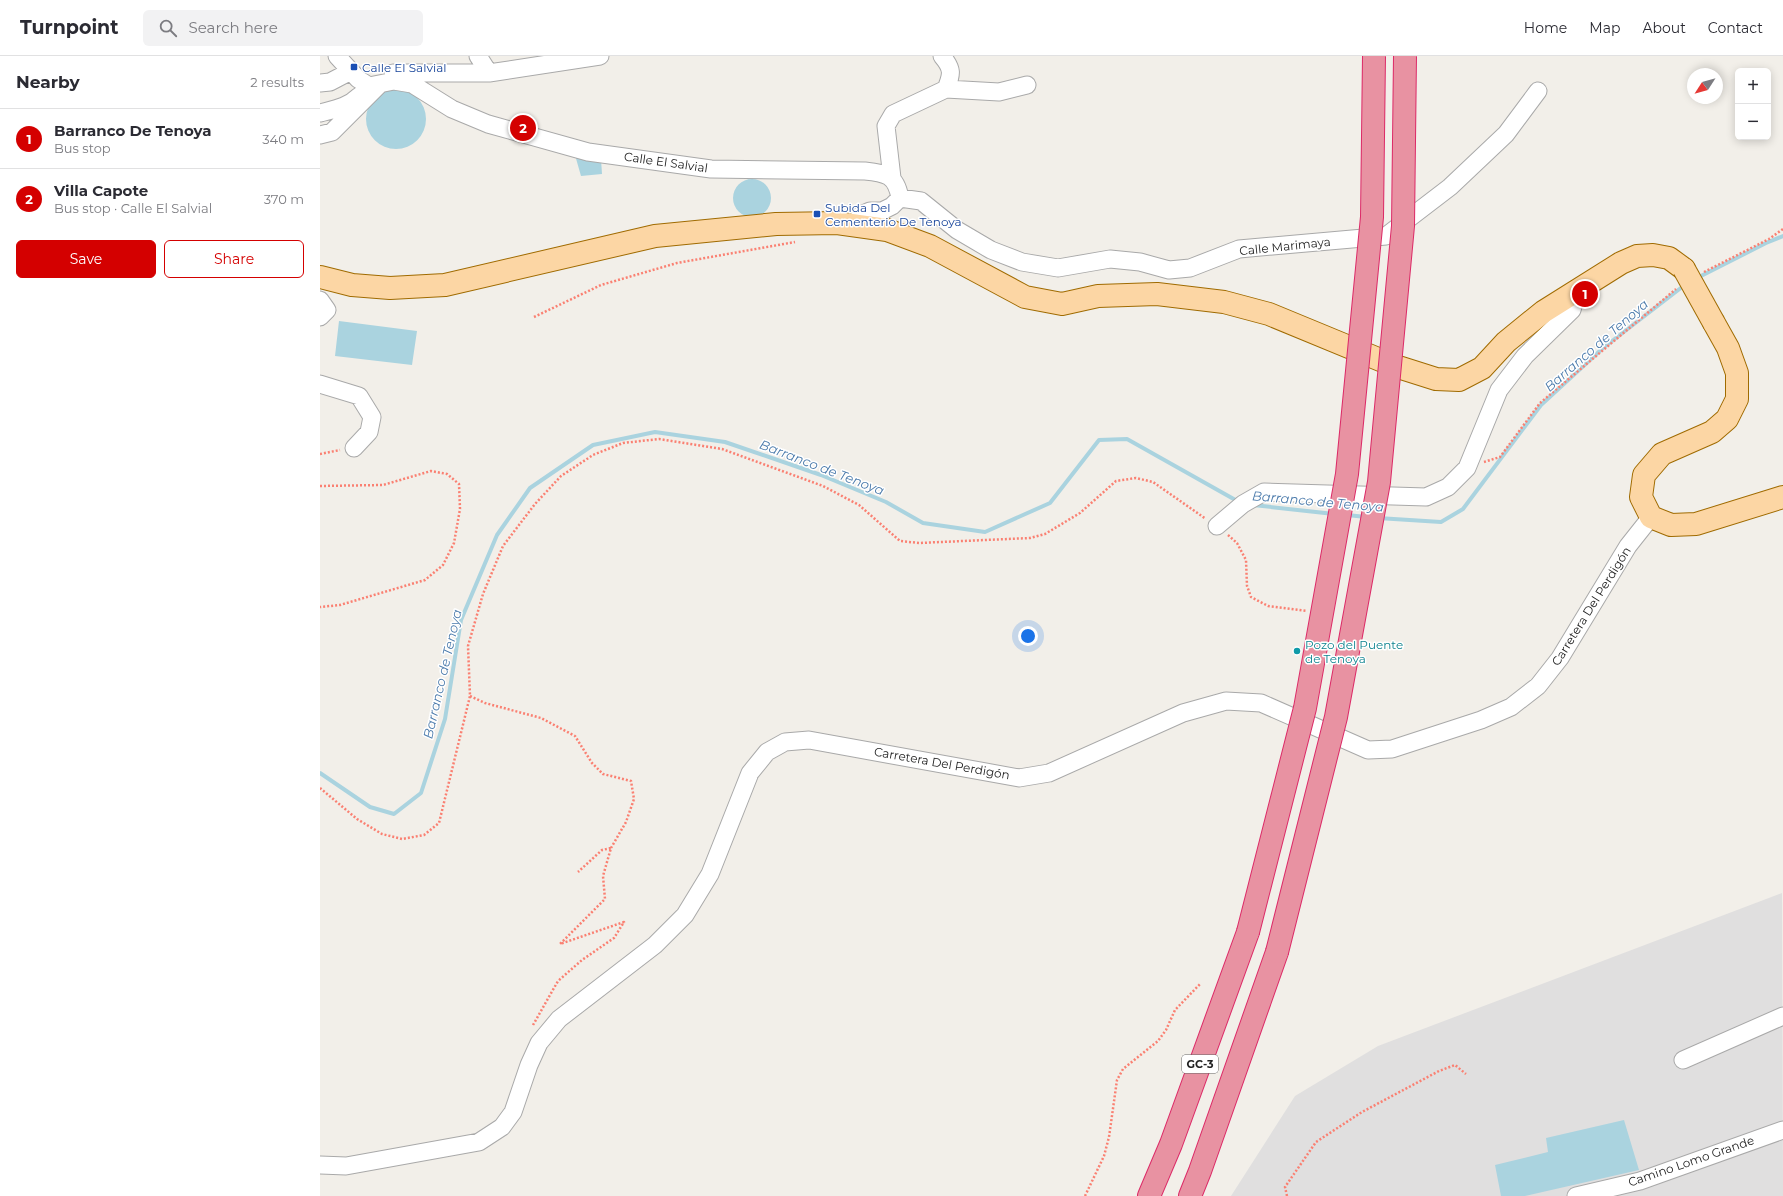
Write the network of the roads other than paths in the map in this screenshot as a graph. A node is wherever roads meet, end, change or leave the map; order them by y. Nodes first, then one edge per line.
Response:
1 (337, 56) edge
2 (478, 56) edge
3 (600, 56) edge
4 (942, 56) edge
5 (1374, 56) edge
6 (1405, 56) edge
7 (574, 58) edge
8 (489, 72) junction
9 (364, 80) junction
10 (320, 83) edge
11 (1027, 85) dead end
12 (946, 89) junction
13 (1538, 91) dead end
14 (320, 113) edge
15 (320, 135) edge
16 (892, 178) junction
17 (900, 198) junction
18 (853, 225) junction
19 (320, 277) edge
20 (1578, 289) junction
21 (320, 300) edge
22 (320, 317) edge
23 (320, 384) edge
24 (354, 448) road end
25 (1783, 497) edge
26 (1651, 517) junction
27 (1218, 526) road end
28 (1783, 1016) edge
29 (1682, 1060) dead end
30 (1783, 1130) edge
31 (320, 1165) edge
32 (1640, 1181) junction
33 (1149, 1196) edge
34 (1190, 1196) edge
35 (1576, 1196) edge
36 (1629, 1196) edge

1 - 9 street
2 - 8 street
3 - 7 street
4 - 12 street
5 - 33 highway, GC-3, bridge
6 - 34 highway, GC-3, bridge
7 - 8 street
8 - 9 street
9 - 10 street
9 - 14 street
9 - 15 street
9 - 16 street, Calle El Salvial
11 - 12 street
12 - 16 street
13 - 17 street, Calle Marimaya
16 - 17 street
17 - 18 street
18 - 19 main road
18 - 20 main road
20 - 26 main road, bridge
20 - 27 street
21 - 22 street
23 - 24 street
25 - 26 main road
26 - 31 street, Carretera Del Perdigón
28 - 29 street
30 - 32 street, Camino Lomo Grande
32 - 35 street, Camino Lomo Grande
32 - 36 street

